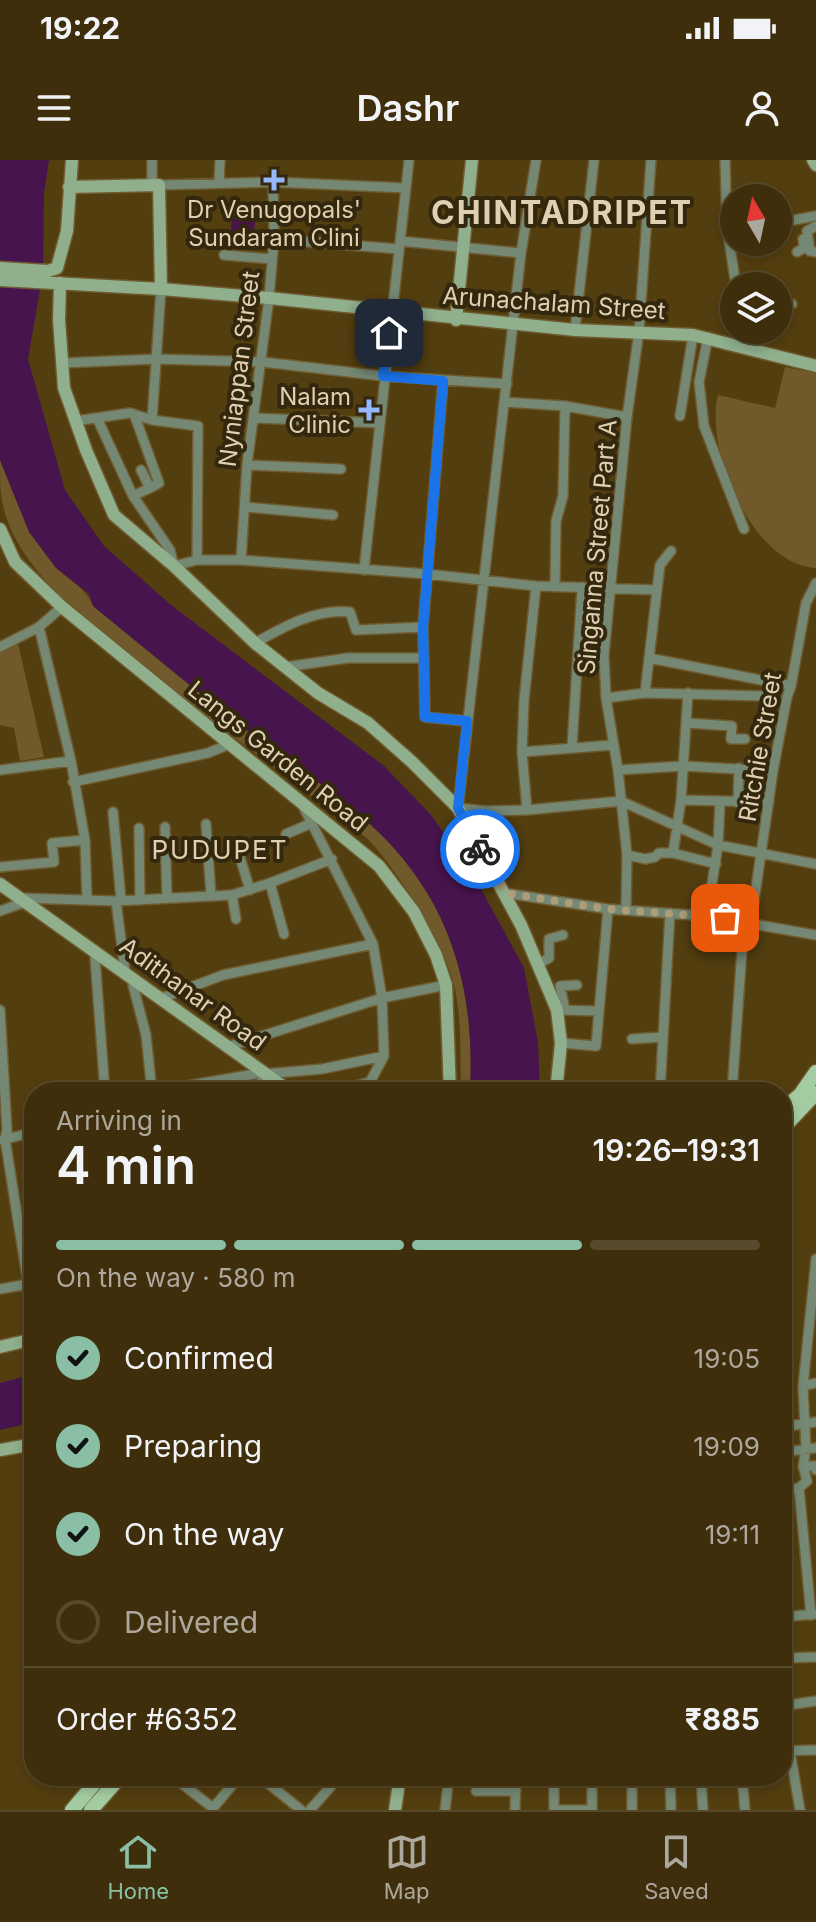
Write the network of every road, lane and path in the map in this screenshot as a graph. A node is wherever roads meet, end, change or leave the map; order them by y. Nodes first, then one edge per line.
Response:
1 (72, 160) edge
2 (152, 160) edge
3 (220, 160) edge
4 (409, 160) edge
5 (472, 160) edge
6 (536, 160) edge
7 (594, 160) edge
8 (651, 160) edge
9 (725, 160) edge
10 (813, 160) edge
11 (816, 165) edge
12 (219, 182) junction
13 (273, 182) junction
14 (727, 184) edge
15 (156, 185) junction
16 (69, 187) junction
17 (406, 188) junction
18 (816, 216) edge
19 (801, 220) junction
20 (792, 221) edge
21 (816, 226) edge
22 (274, 239) junction
23 (400, 245) junction
24 (463, 246) junction
25 (797, 252) dead end
26 (816, 252) edge
27 (521, 253) junction
28 (224, 255) dead end
29 (272, 259) junction
30 (0, 268) edge
31 (49, 279) junction
32 (0, 280) edge
33 (161, 289) junction
34 (269, 298) junction
35 (392, 312) junction
36 (456, 320) junction
37 (513, 325) junction
38 (575, 330) junction
39 (639, 331) junction
40 (693, 335) junction
41 (708, 337) junction
42 (744, 346) joint
43 (156, 359) junction
44 (263, 362) junction
45 (62, 363) junction
46 (816, 366) edge
47 (383, 376) junction
48 (443, 381) junction
49 (507, 384) junction
50 (505, 402) junction
51 (565, 406) junction
52 (134, 414) junction
53 (680, 416) dead end
54 (627, 417) junction
55 (97, 418) junction
56 (254, 418) junction
57 (152, 420) junction
58 (75, 421) junction
59 (380, 423) junction
60 (247, 465) junction
61 (341, 469) dead end
62 (141, 470) dead end
63 (150, 488) junction
64 (133, 496) junction
65 (245, 507) junction
66 (333, 515) dead end
67 (0, 529) edge
68 (744, 529) dead end
69 (671, 551) dead end
70 (197, 560) junction
71 (241, 560) junction
72 (174, 566) junction
73 (364, 570) junction
74 (427, 574) junction
75 (484, 583) junction
76 (816, 583) edge
77 (536, 586) junction
78 (555, 587) junction
79 (582, 587) junction
80 (610, 587) junction
81 (657, 590) junction
82 (62, 607) junction
83 (39, 627) junction
84 (423, 627) junction
85 (255, 643) junction
86 (0, 647) edge
87 (423, 658) junction
88 (649, 658) junction
89 (285, 667) junction
90 (791, 686) junction
91 (645, 693) junction
92 (688, 693) junction
93 (768, 696) dead end
94 (606, 698) junction
95 (467, 721) junction
96 (687, 723) junction
97 (745, 739) dead end
98 (230, 744) junction
99 (613, 745) junction
100 (572, 747) junction
101 (522, 752) junction
102 (71, 761) junction
103 (683, 766) junction
104 (739, 768) junction
105 (0, 770) edge
106 (618, 770) junction
107 (773, 771) junction
108 (73, 782) junction
109 (300, 799) junction
110 (681, 800) junction
111 (621, 801) junction
112 (720, 802) junction
113 (769, 802) junction
114 (738, 803) junction
115 (458, 808) junction
116 (527, 810) junction
117 (113, 812) dead end
118 (312, 823) junction
119 (206, 824) dead end
120 (677, 825) junction
121 (165, 827) dead end
122 (139, 828) dead end
123 (286, 834) dead end
124 (85, 840) junction
125 (718, 845) junction
126 (259, 846) dead end
127 (673, 853) junction
128 (627, 855) junction
129 (761, 855) junction
130 (332, 859) junction
131 (716, 864) junction
132 (816, 864) edge
133 (0, 867) edge
134 (270, 883) junction
135 (0, 884) edge
136 (250, 890) junction
137 (505, 893) junction
138 (211, 895) junction
139 (232, 895) junction
140 (167, 898) junction
141 (23, 900) junction
142 (87, 900) junction
143 (140, 900) junction
144 (119, 901) junction
145 (608, 909) junction
146 (626, 910) junction
147 (0, 911) edge
148 (670, 913) junction
149 (707, 916) junction
150 (236, 919) dead end
151 (748, 922) junction
152 (67, 934) junction
153 (284, 934) dead end
154 (563, 935) dead end
155 (816, 935) edge
156 (373, 944) junction
157 (95, 958) junction
158 (538, 964) junction
159 (125, 971) junction
160 (133, 985) junction
161 (446, 985) junction
162 (577, 985) dead end
163 (162, 998) junction
164 (382, 998) junction
165 (561, 1010) junction
166 (599, 1011) junction
167 (0, 1013) edge
168 (1, 1034) edge
169 (662, 1037) junction
170 (632, 1039) dead end
171 (561, 1043) junction
172 (230, 1046) junction
173 (384, 1056) junction
174 (1, 1058) edge
175 (448, 1063) junction
176 (2, 1079) edge
177 (261, 1080) edge
178 (815, 1080) edge
179 (104, 1082) edge
180 (151, 1082) edge
181 (372, 1082) edge
182 (445, 1082) edge
183 (449, 1082) edge
184 (557, 1082) edge
185 (660, 1082) edge
186 (733, 1082) edge
187 (2, 1097) edge
188 (792, 1101) edge
189 (816, 1107) edge
190 (800, 1111) junction
191 (3, 1117) edge
192 (792, 1119) edge
193 (24, 1134) edge
194 (2, 1140) edge
195 (24, 1249) edge
196 (816, 1259) edge
197 (24, 1285) edge
198 (0, 1289) edge
199 (24, 1341) edge
200 (0, 1347) edge
201 (816, 1356) edge
202 (804, 1357) junction
203 (816, 1383) edge
204 (803, 1386) junction
205 (811, 1422) edge
206 (24, 1446) edge
207 (811, 1448) edge
208 (0, 1450) edge
209 (803, 1466) junction
210 (816, 1470) edge
211 (799, 1488) junction
212 (792, 1489) edge
213 (814, 1614) edge
214 (792, 1616) edge
215 (816, 1657) edge
216 (792, 1658) edge
217 (816, 1701) edge
218 (792, 1705) edge
219 (816, 1750) edge
220 (792, 1751) edge
221 (792, 1776) edge
222 (92, 1786) edge
223 (112, 1786) edge
224 (185, 1786) edge
225 (232, 1786) edge
226 (275, 1786) edge
227 (331, 1786) edge
228 (401, 1786) edge
229 (448, 1786) edge
230 (516, 1786) edge
231 (554, 1786) edge
232 (592, 1786) edge
233 (632, 1786) edge
234 (670, 1786) edge
235 (702, 1786) edge
236 (743, 1786) edge
237 (476, 1791) dead end
238 (516, 1791) junction
239 (401, 1795) junction
240 (72, 1810) edge
241 (91, 1810) edge
242 (301, 1810) edge
243 (310, 1810) edge
244 (395, 1810) edge
245 (402, 1810) edge
246 (445, 1810) edge
247 (515, 1810) edge
248 (592, 1810) edge
249 (632, 1810) edge
250 (671, 1810) edge
251 (703, 1810) edge
252 (745, 1810) edge
253 (800, 1810) edge

1 - 16 street
2 - 15 street
3 - 12 street
4 - 17 street
5 - 24 street
6 - 27 street
7 - 38 street
8 - 39 street, Singanna Street Part A
9 - 14 street
10 - 11 street
12 - 13 street
12 - 15 street
13 - 17 street
13 - 22 street, Nyniappan Street
15 - 16 street
15 - 33 street
16 - 31 street
17 - 23 street
18 - 19 street
19 - 20 street
19 - 25 street
21 - 26 street
22 - 23 street
22 - 29 street, Nyniappan Street
23 - 24 street
23 - 35 street
24 - 27 street
24 - 36 street
27 - 37 street
28 - 29 street
29 - 34 street, Nyniappan Street
30 - 31 street
31 - 32 street
31 - 33 street, Arunachalam Street
31 - 45 street
33 - 34 street, Arunachalam Street
33 - 43 street
34 - 35 street, Arunachalam Street
34 - 44 street, Nyniappan Street
35 - 36 street, Arunachalam Street
35 - 47 street
36 - 37 street, Arunachalam Street
37 - 38 street, Arunachalam Street
37 - 49 street
38 - 39 street, Arunachalam Street
39 - 40 street, Arunachalam Street
39 - 54 street, Singanna Street Part A
40 - 41 street, Arunachalam Street
40 - 53 street
41 - 42 street, Arunachalam Street
41 - 68 street
42 - 46 street, Arunachalam Street
43 - 44 street
43 - 45 street
43 - 57 street
44 - 47 street
44 - 56 street, Nyniappan Street
45 - 58 street
47 - 48 street
47 - 59 street
48 - 49 street
48 - 74 street
49 - 50 street
50 - 51 street
50 - 75 street
51 - 54 street
51 - 78 street
52 - 55 street
52 - 57 street
52 - 63 street
54 - 80 street, Singanna Street Part A
55 - 58 street
55 - 64 street
56 - 59 street
56 - 60 street, Nyniappan Street
57 - 70 street
58 - 72 street
59 - 73 street
60 - 61 street
60 - 65 street, Nyniappan Street
62 - 63 street
63 - 64 street
64 - 72 street
65 - 66 street
65 - 71 street, Nyniappan Street
67 - 82 street, Langs Garden Road
69 - 81 street
70 - 71 street
70 - 72 street
71 - 73 street
72 - 85 street
73 - 74 street
74 - 75 street
74 - 84 street
75 - 77 street
75 - 95 street
76 - 90 street, Ritchie Street
77 - 78 street
77 - 101 street
78 - 79 street
79 - 80 street
79 - 100 street
80 - 81 street
80 - 94 street, Singanna Street Part A
81 - 88 street
82 - 83 street
82 - 98 street, Langs Garden Road
83 - 86 street
83 - 102 street
84 - 85 street
84 - 87 street
85 - 89 street
87 - 89 street
87 - 95 street
88 - 90 street
88 - 91 street
89 - 115 street
90 - 107 street, Ritchie Street
91 - 92 street
91 - 94 street
92 - 93 street
92 - 96 street
94 - 99 street, Singanna Street Part A
95 - 115 street
96 - 97 street
96 - 103 street
98 - 108 street
98 - 109 street, Langs Garden Road
99 - 100 street
99 - 106 street, Singanna Street Part A
100 - 101 street
101 - 116 street
102 - 105 street
102 - 108 street
103 - 104 street
103 - 106 street
103 - 110 street
104 - 107 street
104 - 114 street
106 - 111 street, Singanna Street Part A
107 - 113 street, Ritchie Street
108 - 124 street
109 - 118 street
109 - 161 street, Langs Garden Road
110 - 112 street
110 - 120 street
111 - 116 street
111 - 120 street
111 - 128 street, Singanna Street Part A
112 - 114 street
112 - 125 street
113 - 114 street
113 - 129 street, Ritchie Street
115 - 116 street
115 - 137 street
117 - 144 street
118 - 123 street
118 - 130 street
119 - 138 street
120 - 125 street
120 - 127 street
121 - 140 street
122 - 143 street
124 - 133 street
124 - 142 street
125 - 129 street
125 - 131 street
126 - 136 street
127 - 128 street
127 - 131 street
128 - 146 street, Singanna Street Part A
129 - 132 street
129 - 151 street, Ritchie Street
130 - 134 street
130 - 156 street
131 - 149 street
134 - 136 street
134 - 153 street
135 - 141 street, Adithanar Road
136 - 139 street
137 - 145 street
137 - 158 street
138 - 139 street
138 - 140 street
139 - 150 street
140 - 143 street
141 - 142 street
141 - 147 street
141 - 152 street, Adithanar Road
142 - 144 street
143 - 144 street
144 - 159 street
145 - 146 street
145 - 166 street
146 - 148 street
148 - 149 street
148 - 169 street
149 - 151 street
151 - 155 street
151 - 186 street, Ritchie Street
152 - 157 street, Adithanar Road
152 - 159 street, Adithanar Road
154 - 158 street
156 - 163 street
156 - 164 street
157 - 160 street, Adithanar Road
157 - 179 street
158 - 165 street
159 - 163 street, Adithanar Road
160 - 177 street, Adithanar Road
160 - 180 street
161 - 164 street
161 - 175 street, Langs Garden Road
162 - 165 street
163 - 172 street, Adithanar Road
164 - 172 street
164 - 173 street
165 - 166 street
165 - 171 street
166 - 171 street
167 - 168 street
168 - 174 street
169 - 170 street
169 - 185 street
171 - 184 street
172 - 177 street, Adithanar Road
173 - 177 street
173 - 181 street
174 - 176 street
175 - 182 street, Langs Garden Road
175 - 183 street, Langs Garden Road
176 - 187 street
178 - 188 main road
178 - 190 main road
187 - 191 street
189 - 190 main road
190 - 192 main road
191 - 194 street
193 - 194 street
194 - 195 street
196 - 202 street
197 - 198 street
199 - 200 street
201 - 202 street
202 - 204 street
203 - 204 street
204 - 205 street
205 - 207 street
206 - 208 street
207 - 209 street
209 - 210 street
209 - 211 street
211 - 212 street
211 - 213 street
213 - 214 street
215 - 216 street
217 - 218 street
219 - 220 street
221 - 253 street
222 - 240 main road
223 - 241 main road
224 - 225 street
226 - 242 street
227 - 243 street
228 - 239 street
229 - 246 street
230 - 238 street
231 - 248 street
232 - 248 street
233 - 249 street
234 - 250 street
235 - 251 street
236 - 252 street
237 - 238 street
238 - 247 street
239 - 244 street
239 - 245 street

